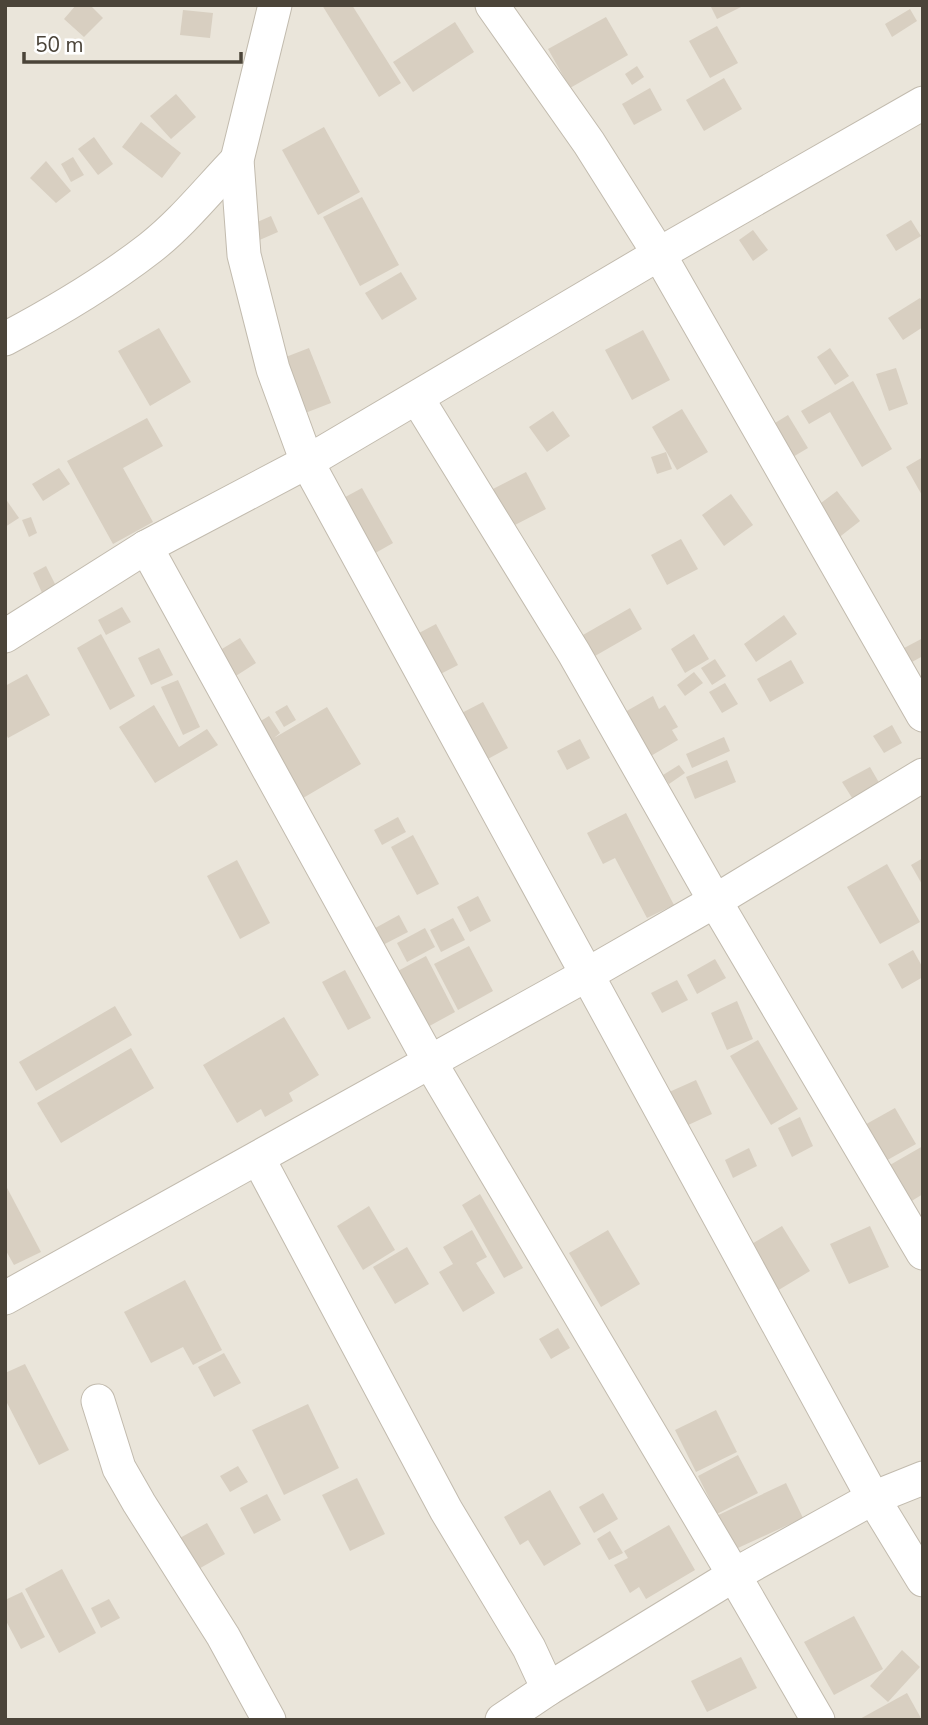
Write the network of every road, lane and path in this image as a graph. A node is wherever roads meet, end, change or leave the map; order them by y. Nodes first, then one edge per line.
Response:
1 (275, 5) edge
2 (492, 5) edge
3 (923, 103) edge
4 (237, 160) junction
5 (659, 254) junction
6 (5, 339) edge
7 (417, 398) junction
8 (307, 462) junction
9 (146, 547) junction
10 (5, 636) edge
11 (923, 715) edge
12 (923, 775) edge
13 (715, 901) junction
14 (588, 974) junction
15 (430, 1062) junction
16 (258, 1158) junction
17 (923, 1253) edge
18 (5, 1298) edge
19 (98, 1401) dead end
20 (923, 1478) edge
21 (873, 1498) junction
22 (734, 1575) junction
23 (923, 1580) edge
24 (548, 1689) junction
25 (269, 1720) edge
26 (502, 1720) edge
27 (818, 1720) edge

1 - 4 street
2 - 5 street
3 - 5 street
4 - 6 street
4 - 8 street
5 - 7 street
5 - 11 street
7 - 8 street
7 - 13 street
8 - 9 street
8 - 14 street
9 - 10 street
9 - 15 street
12 - 13 street
13 - 14 street
13 - 17 street
14 - 15 street
14 - 21 street
15 - 16 street
15 - 22 street
16 - 18 street
16 - 24 street
19 - 25 street
20 - 21 street
21 - 22 street
21 - 23 street
22 - 24 street
22 - 27 street
24 - 26 street

